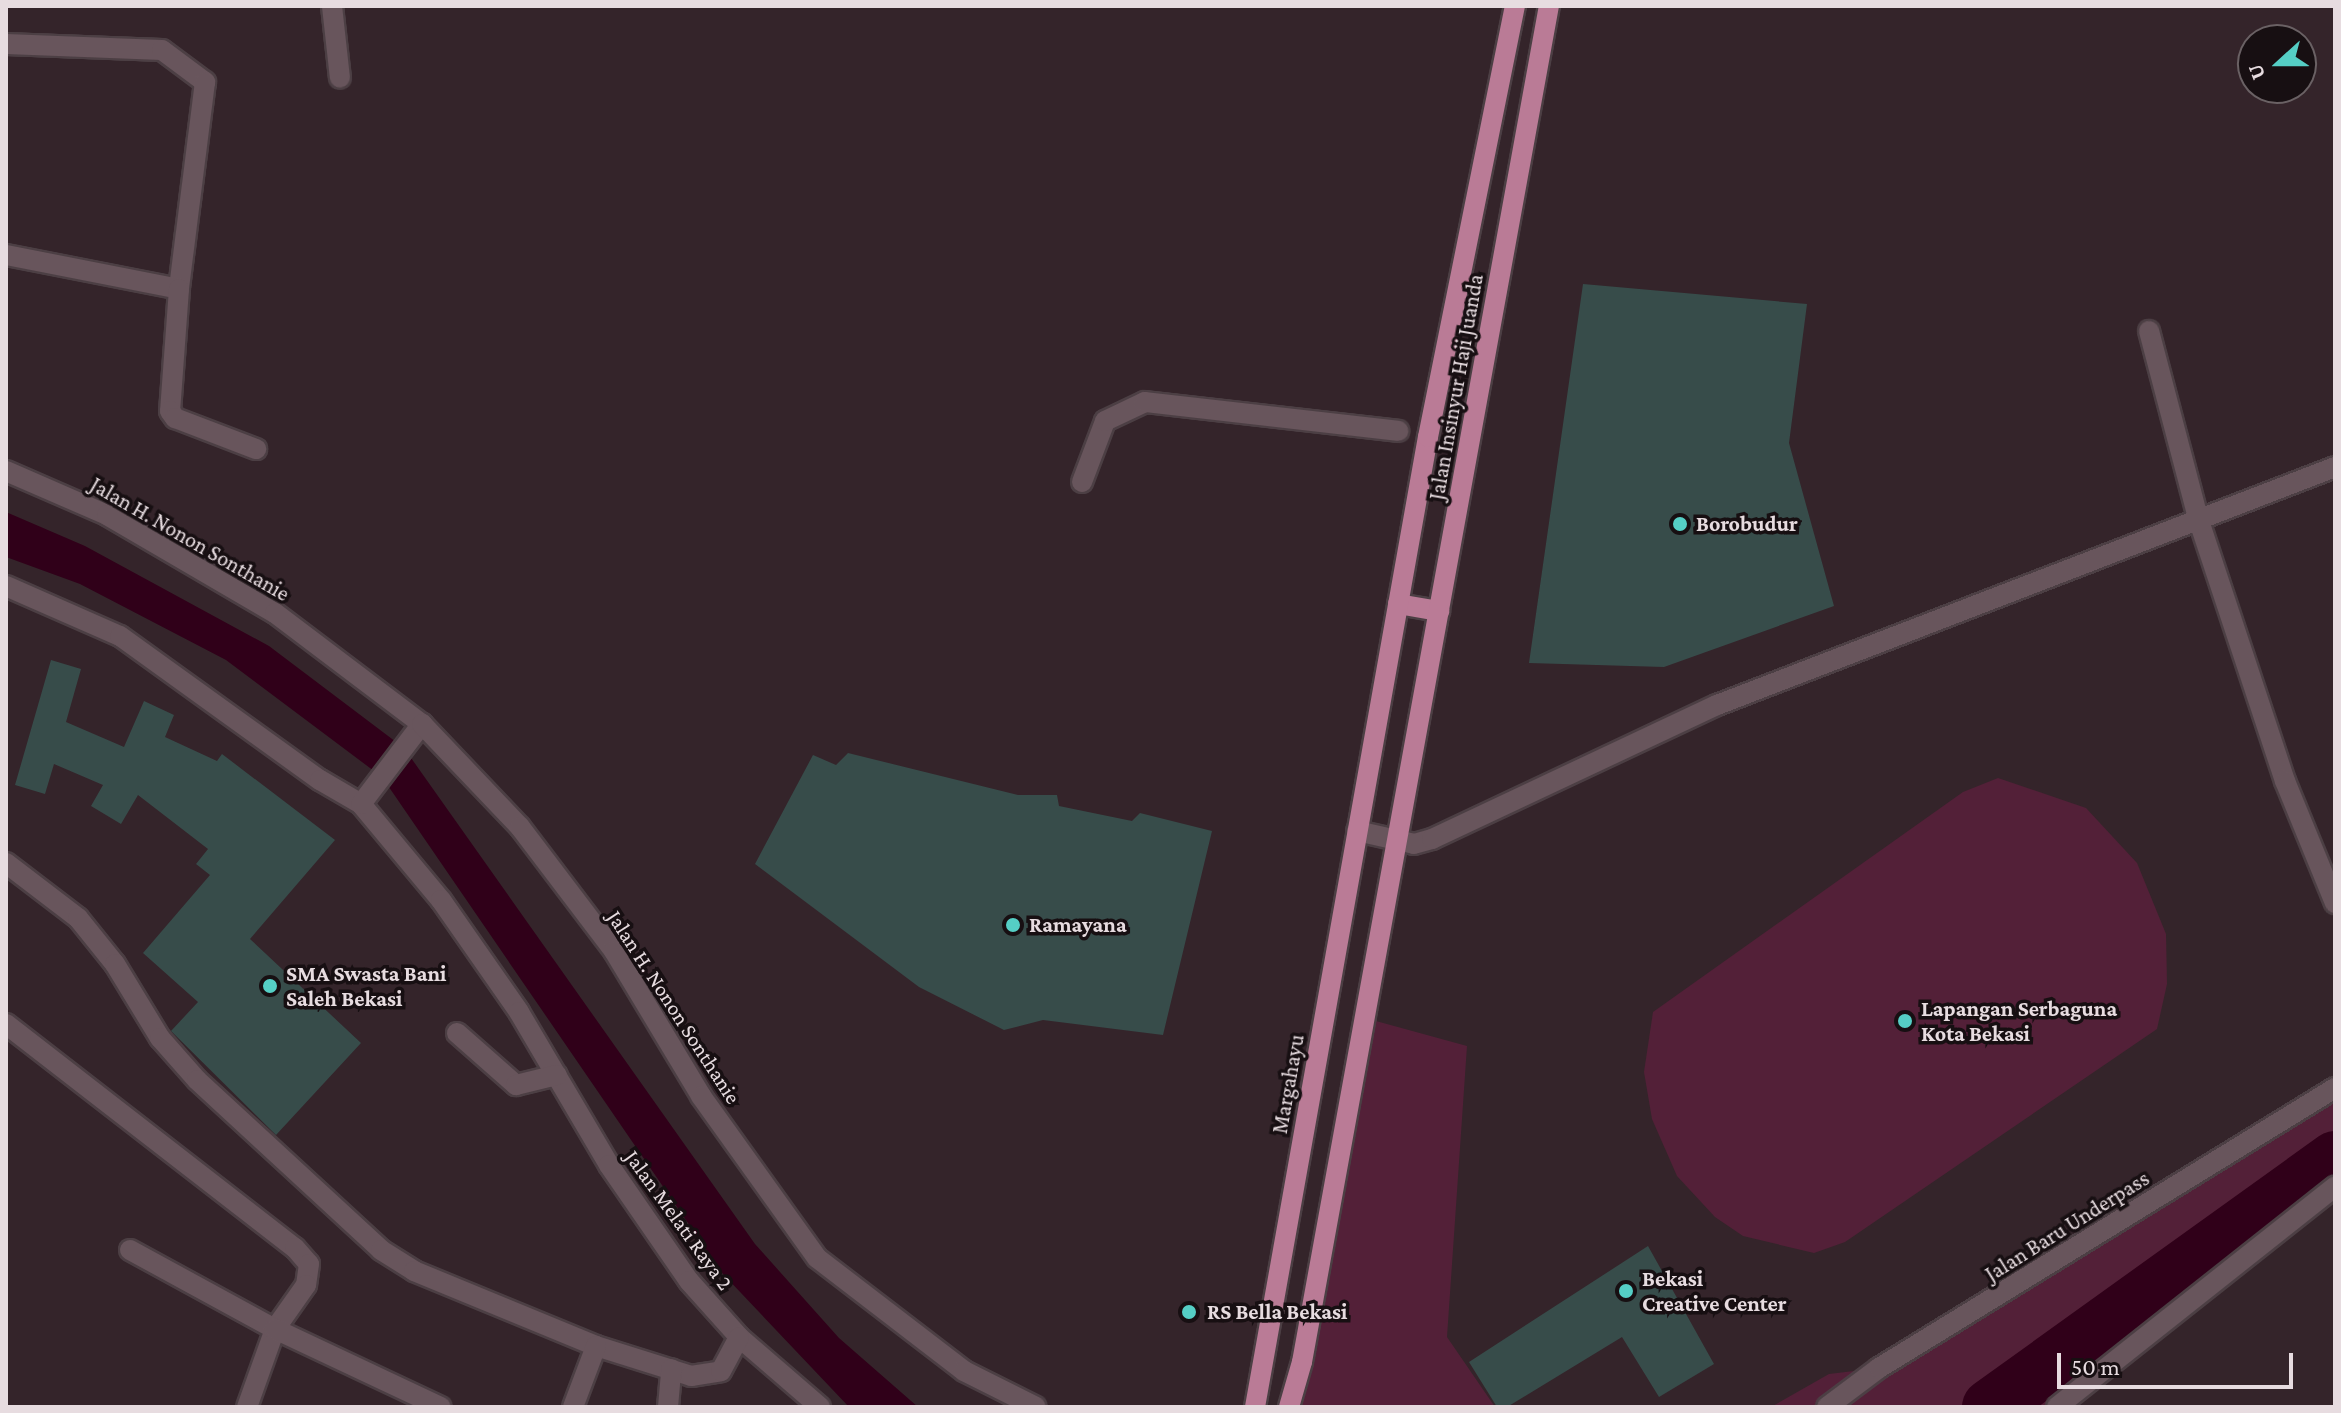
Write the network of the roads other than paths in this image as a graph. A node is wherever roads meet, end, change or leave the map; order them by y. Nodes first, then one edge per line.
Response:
1 (332, 6) edge
2 (1515, 6) edge
3 (1549, 6) edge
4 (6, 44) edge
5 (340, 78) dead end
6 (1466, 252) junction
7 (6, 255) edge
8 (1503, 259) junction
9 (179, 289) junction
10 (2149, 331) dead end
11 (1398, 431) dead end
12 (256, 449) dead end
13 (2335, 467) edge
14 (6, 471) edge
15 (1082, 482) dead end
16 (2199, 521) junction
17 (6, 586) edge
18 (1398, 604) junction
19 (1439, 611) junction
20 (422, 724) junction
21 (1369, 769) joint
22 (361, 804) junction
23 (1357, 831) junction
24 (1399, 840) junction
25 (6, 863) edge
26 (2335, 903) edge
27 (6, 1024) edge
28 (457, 1033) dead end
29 (557, 1075) junction
30 (2335, 1088) edge
31 (2335, 1187) edge
32 (130, 1250) dead end
33 (275, 1329) junction
34 (739, 1337) junction
35 (596, 1346) junction
36 (671, 1369) junction
37 (247, 1407) edge
38 (441, 1407) edge
39 (573, 1407) edge
40 (668, 1407) edge
41 (820, 1407) edge
42 (1036, 1407) edge
43 (1255, 1407) edge
44 (1289, 1407) edge
45 (1827, 1407) edge
46 (2057, 1407) edge

1 - 5 street
2 - 6 main road, Jalan Insinyur Haji Juanda
3 - 8 main road, Jalan Insinyur Haji Juanda
4 - 9 street
6 - 8 main road
6 - 18 main road, Jalan Insinyur Haji Juanda
7 - 9 street
8 - 19 main road, Jalan Insinyur Haji Juanda
9 - 12 street
10 - 16 street
11 - 15 street
13 - 16 street
14 - 20 street, Jalan H. Nonon Sonthanie
16 - 24 street
16 - 26 street
17 - 22 street, Jalan Melati Raya 2
18 - 19 main road
18 - 21 main road, Jalan Insinyur Haji Juanda
19 - 24 main road, Jalan Insinyur Haji Juanda
20 - 22 street
20 - 42 street, Jalan H. Nonon Sonthanie
21 - 23 main road, Margahayu
22 - 29 street, Jalan Melati Raya 2
23 - 24 street
23 - 43 main road, Margahayu
24 - 44 main road, Jalan Insinyur Haji Juanda
25 - 35 street
27 - 33 street
28 - 29 street
29 - 34 street, Jalan Melati Raya 2
30 - 45 street, Jalan Baru Underpass
31 - 46 street
32 - 33 street
33 - 37 street
33 - 38 street
34 - 36 street
34 - 41 street, Jalan Melati Raya 2
35 - 36 street
35 - 39 street
36 - 40 street

